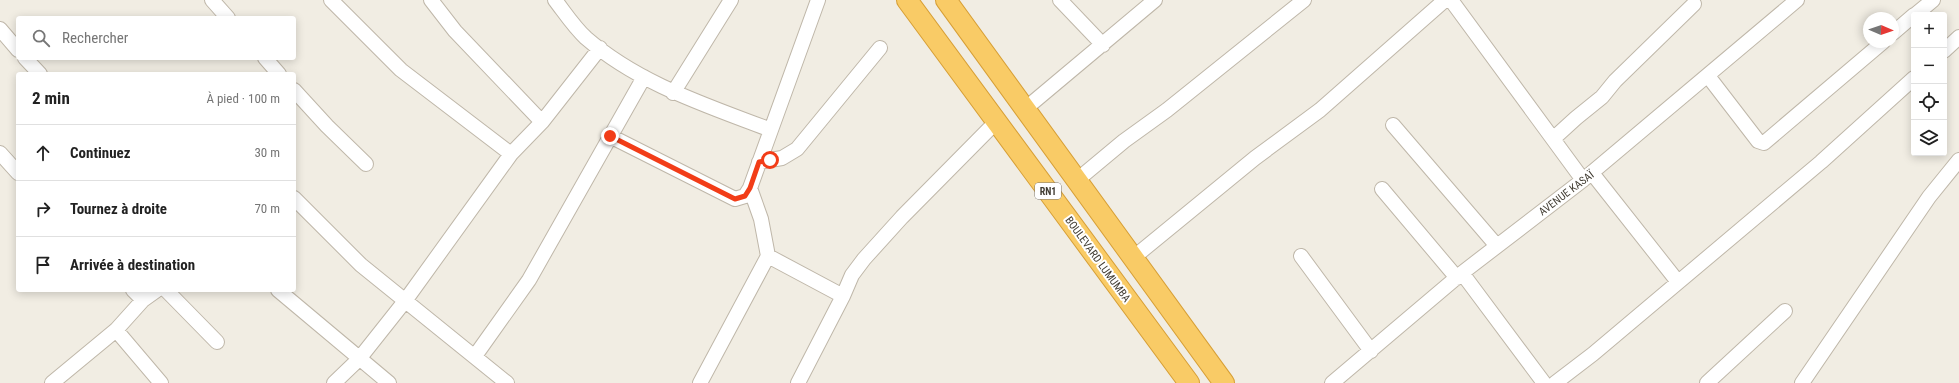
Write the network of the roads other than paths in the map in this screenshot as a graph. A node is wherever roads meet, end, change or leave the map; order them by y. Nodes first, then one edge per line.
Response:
1 (212, 0) edge
2 (331, 0) edge
3 (431, 0) edge
4 (555, 0) edge
5 (731, 0) edge
6 (818, 0) edge
7 (907, 0) edge
8 (946, 0) edge
9 (1060, 0) edge
10 (1155, 0) edge
11 (1304, 0) edge
12 (1445, 0) edge
13 (1451, 0) edge
14 (1798, 0) edge
15 (1933, 0) edge
16 (1694, 4) dead end
17 (1918, 12) edge
18 (226, 16) edge
19 (1911, 18) edge
20 (0, 29) edge
21 (1899, 29) edge
22 (1959, 37) edge
23 (1103, 45) junction
24 (16, 48) edge
25 (600, 48) junction
26 (880, 48) dead end
27 (1876, 48) edge
28 (1947, 48) edge
29 (28, 60) edge
30 (267, 60) edge
31 (38, 72) edge
32 (277, 72) edge
33 (1708, 76) junction
34 (644, 77) junction
35 (1911, 81) edge
36 (296, 92) edge
37 (672, 93) junction
38 (1024, 109) junction
39 (996, 121) junction
40 (542, 122) junction
41 (1393, 125) dead end
42 (771, 130) junction
43 (610, 136) junction
44 (1553, 139) junction
45 (0, 153) edge
46 (511, 154) junction
47 (1959, 160) edge
48 (759, 162) junction
49 (366, 164) dead end
50 (16, 170) edge
51 (1587, 177) junction
52 (1076, 181) junction
53 (750, 188) junction
54 (1382, 189) dead end
55 (296, 200) edge
56 (1497, 246) junction
57 (768, 256) junction
58 (1301, 256) dead end
59 (1133, 258) junction
60 (1459, 276) junction
61 (1678, 282) junction
62 (135, 292) edge
63 (155, 292) edge
64 (168, 292) edge
65 (281, 292) edge
66 (843, 296) junction
67 (143, 300) junction
68 (404, 301) junction
69 (1786, 311) dead end
70 (116, 330) junction
71 (217, 342) dead end
72 (1371, 351) junction
73 (475, 356) junction
74 (359, 359) junction
75 (58, 381) edge
76 (161, 383) edge
77 (334, 383) edge
78 (389, 383) edge
79 (507, 383) edge
80 (700, 383) edge
81 (798, 383) edge
82 (1189, 383) edge
83 (1224, 383) edge
84 (1332, 383) edge
85 (1544, 383) edge
86 (1555, 383) edge
87 (1707, 383) edge
88 (1802, 383) edge

1 - 18 street
2 - 46 street
3 - 40 street
4 - 25 street
5 - 37 street
6 - 42 street
7 - 39 highway, BOULEVARD LUMUMBA / RN1
8 - 38 highway, RN1
9 - 23 street
10 - 23 street
11 - 52 street
12 - 59 street
13 - 44 street
14 - 33 street, AVENUE KASAÏ
15 - 17 street
16 - 44 street
19 - 21 street
20 - 24 street
22 - 28 street
23 - 38 street
25 - 34 street
25 - 40 street
26 - 48 street
27 - 33 street
29 - 31 street
30 - 32 street
33 - 51 street, AVENUE KASAÏ
34 - 37 street
34 - 43 street
35 - 61 street
36 - 49 street
37 - 42 street
38 - 52 highway, RN1
39 - 66 street
39 - 82 highway, BOULEVARD LUMUMBA / RN1
40 - 46 street
41 - 56 street
42 - 48 street
43 - 53 street
43 - 73 street
44 - 51 street
45 - 50 street
46 - 68 street
47 - 88 street
48 - 53 street
51 - 56 street, AVENUE KASAÏ
51 - 61 street
52 - 59 highway, RN1
53 - 57 street
54 - 60 street
55 - 68 street
56 - 60 street, AVENUE KASAÏ
57 - 66 street
57 - 80 street
58 - 72 street
59 - 83 highway, RN1
60 - 72 street, AVENUE KASAÏ
60 - 85 street
61 - 86 street
62 - 67 street
63 - 67 street
64 - 71 street
65 - 74 street
66 - 81 street
67 - 70 street
68 - 73 street
68 - 74 street
69 - 87 street
70 - 75 street
70 - 76 street
72 - 84 street, AVENUE KASAÏ
73 - 79 street
74 - 77 street
74 - 78 street

